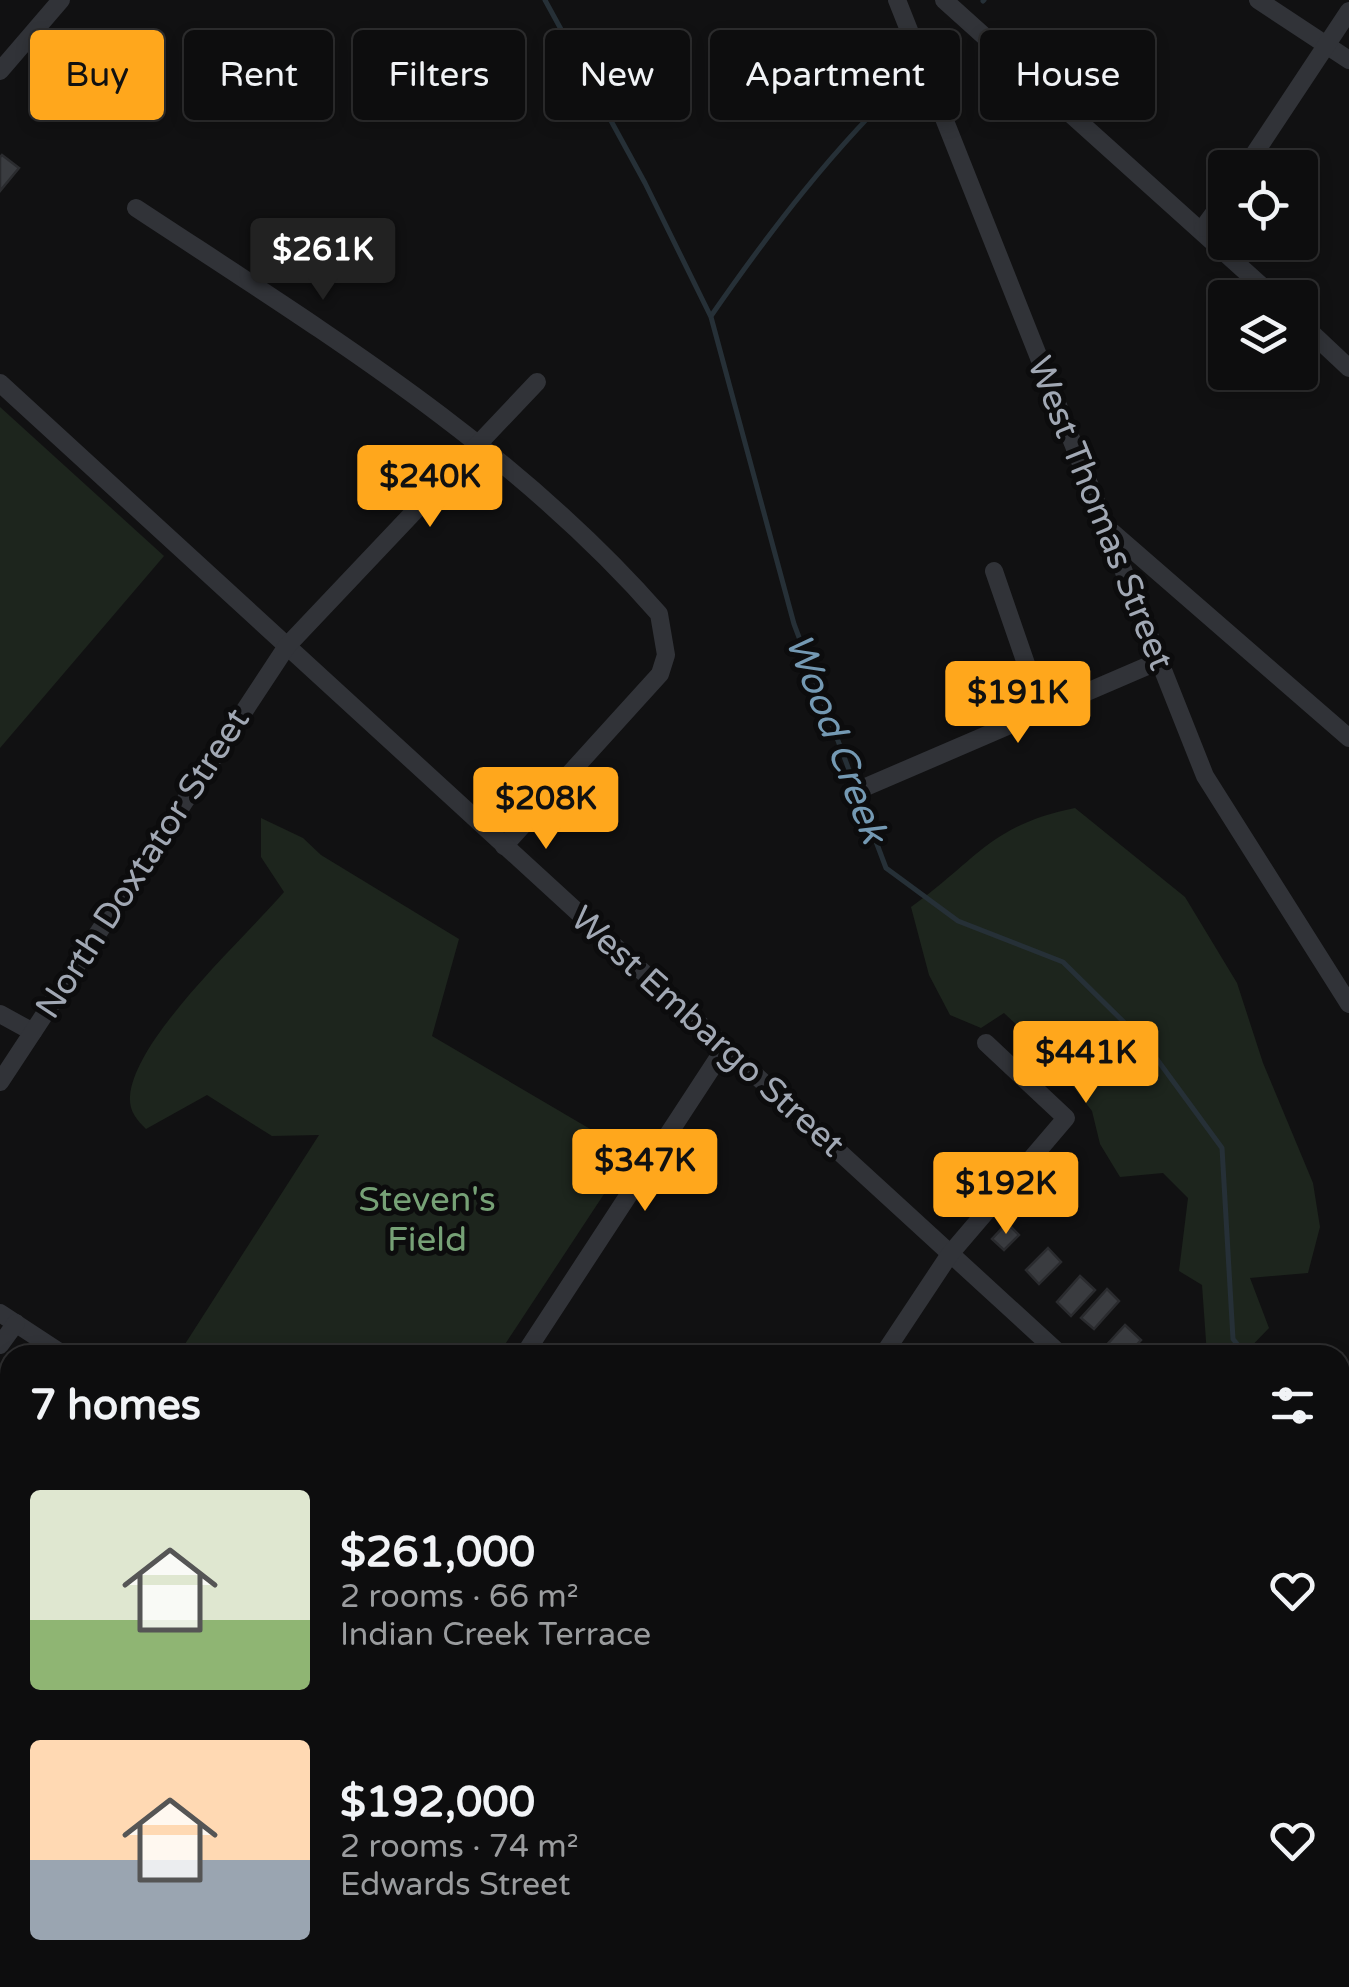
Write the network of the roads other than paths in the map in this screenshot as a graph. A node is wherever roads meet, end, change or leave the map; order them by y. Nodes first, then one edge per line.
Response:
1 (61, 0) edge
2 (897, 0) edge
3 (944, 0) edge
4 (1258, 0) edge
5 (1349, 11) edge
6 (1326, 44) junction
7 (1349, 60) edge
8 (0, 72) edge
9 (1257, 150) edge
10 (136, 208) dead end
11 (1208, 220) edge
12 (1202, 228) junction
13 (1256, 280) edge
14 (1318, 337) edge
15 (1347, 361) edge
16 (537, 382) dead end
17 (0, 383) edge
18 (479, 442) junction
19 (1107, 527) junction
20 (994, 571) dead end
21 (287, 646) junction
22 (1159, 661) junction
23 (1042, 710) junction
24 (1349, 738) edge
25 (861, 790) dead end
26 (504, 846) junction
27 (1349, 1004) edge
28 (0, 1014) edge
29 (33, 1032) junction
30 (986, 1043) dead end
31 (726, 1046) junction
32 (0, 1082) edge
33 (950, 1254) junction
34 (8, 1318) edge
35 (0, 1345) edge
36 (49, 1345) edge
37 (531, 1345) edge
38 (890, 1345) edge
39 (1050, 1345) edge

1 - 8 street
2 - 19 street, West Thomas Street
3 - 12 street
4 - 6 street
5 - 6 street
6 - 7 street
6 - 9 street
10 - 18 street
11 - 12 street
12 - 13 street
14 - 15 street
16 - 18 street, North Doxtator Street
17 - 21 street, West Embargo Street
18 - 21 street, North Doxtator Street
18 - 26 street
19 - 22 street, West Thomas Street
19 - 24 street
20 - 23 street
21 - 26 street, West Embargo Street
21 - 29 street, North Doxtator Street
22 - 23 street
22 - 27 street, West Thomas Street
23 - 25 street
26 - 31 street, West Embargo Street
28 - 29 street
29 - 32 street, North Doxtator Street
30 - 33 street
31 - 33 street, West Embargo Street
31 - 37 street
33 - 38 street
33 - 39 street, West Embargo Street
34 - 35 street
34 - 36 street

